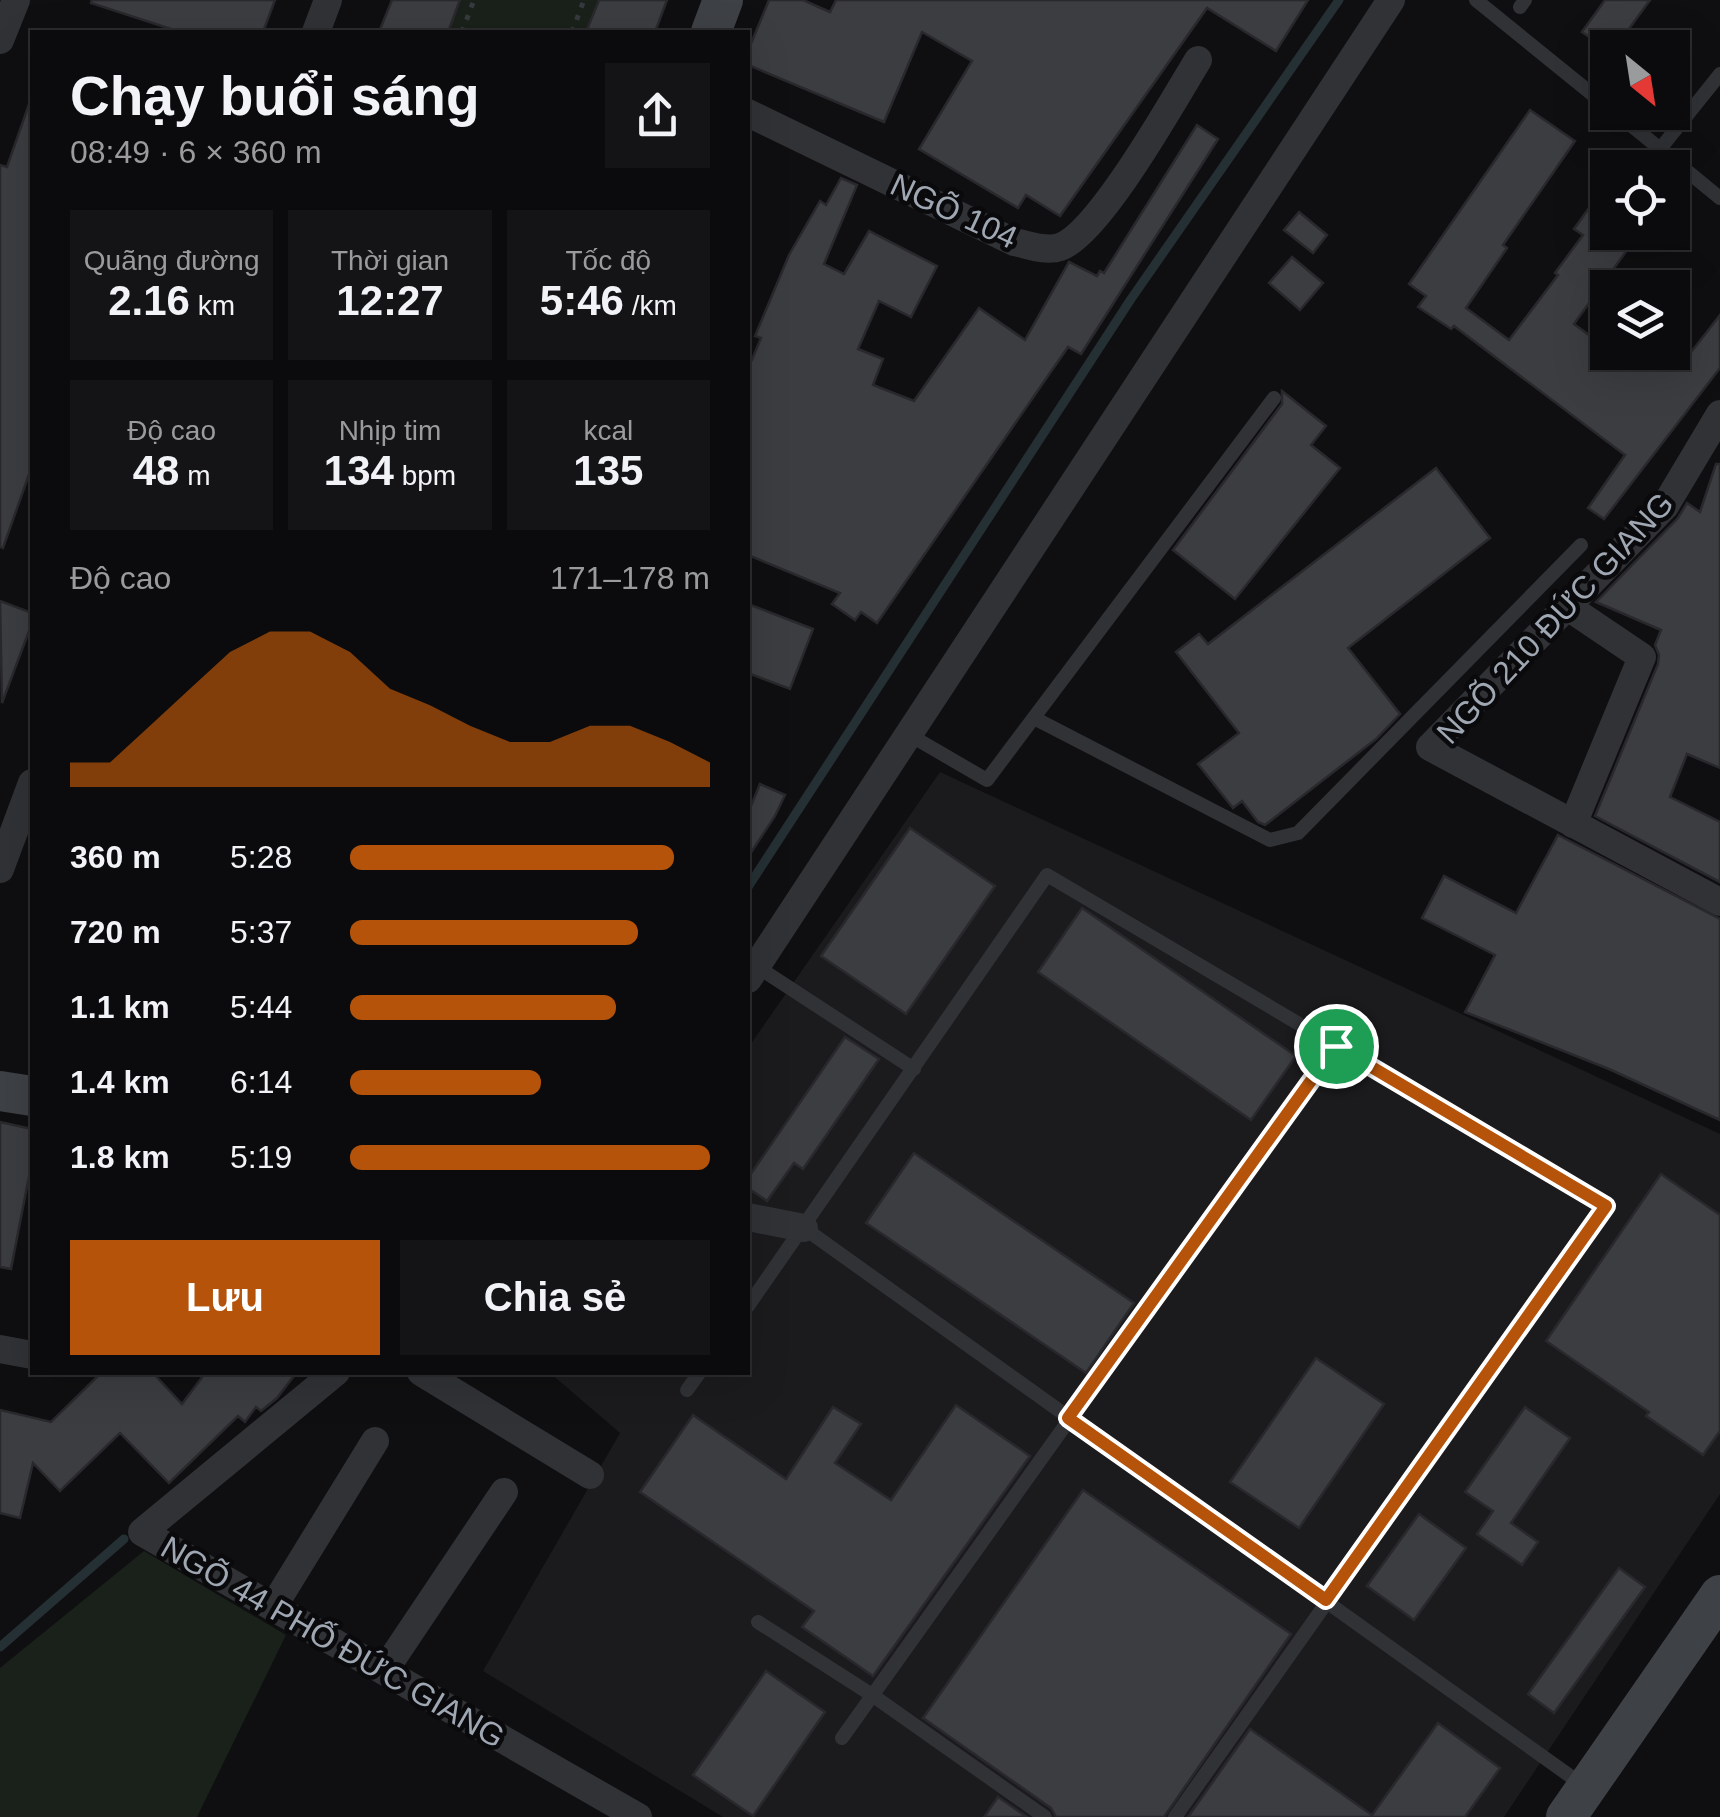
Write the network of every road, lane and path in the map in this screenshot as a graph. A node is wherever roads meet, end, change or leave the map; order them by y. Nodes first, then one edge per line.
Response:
1 (16, 0) edge
2 (328, 0) edge
3 (474, 0) edge
4 (584, 0) edge
5 (723, 0) edge
6 (1391, 0) edge
7 (1476, 0) edge
8 (317, 30) edge
9 (463, 30) edge
10 (573, 30) edge
11 (712, 30) edge
12 (0, 40) edge
13 (1198, 60) dead end
14 (1720, 74) edge
15 (1590, 92) edge
16 (750, 114) edge
17 (1637, 130) edge
18 (1660, 149) junction
19 (1720, 198) edge
20 (1274, 398) dead end
21 (1720, 414) edge
22 (1581, 545) dead end
23 (1568, 606) junction
24 (1034, 718) junction
25 (908, 734) junction
26 (30, 788) edge
27 (1573, 824) junction
28 (0, 869) edge
29 (1720, 902) edge
30 (752, 972) edge
31 (1336, 1046) junction
32 (914, 1069) junction
33 (0, 1091) edge
34 (30, 1096) edge
35 (750, 1217) edge
36 (804, 1228) junction
37 (750, 1303) edge
38 (0, 1349) edge
39 (30, 1355) edge
40 (332, 1375) edge
41 (427, 1375) edge
42 (698, 1375) edge
43 (687, 1390) dead end
44 (1068, 1418) junction
45 (375, 1441) dead end
46 (590, 1475) dead end
47 (504, 1492) dead end
48 (1720, 1595) edge
49 (1326, 1600) junction
50 (274, 1607) junction
51 (758, 1622) dead end
52 (384, 1671) junction
53 (872, 1695) junction
54 (842, 1738) dead end
55 (1576, 1802) edge
56 (603, 1808) edge
57 (638, 1817) edge
58 (1045, 1817) edge
59 (1175, 1817) edge

1 - 12 street
2 - 8 street
3 - 9 path
4 - 10 path
5 - 11 street
6 - 25 street
7 - 15 lane
13 - 16 street, NGÕ 104
14 - 18 lane
17 - 18 lane
18 - 19 lane
20 - 24 lane
21 - 23 street, NGÕ 210 ĐỨC GIANG
22 - 24 lane
23 - 27 street
23 - 27 street, NGÕ 210 ĐỨC GIANG
24 - 25 lane
25 - 30 street
26 - 28 street
27 - 29 street, NGÕ 210 ĐỨC GIANG
30 - 32 lane
31 - 32 lane
31 - 44 lane
31 - 49 lane
32 - 36 lane
33 - 34 street
35 - 36 street
36 - 37 lane
36 - 44 lane
38 - 39 street
40 - 50 street, NGÕ 44 PHỐ ĐỨC GIANG
41 - 46 street
42 - 43 lane
44 - 49 lane
44 - 53 lane
45 - 50 street
47 - 52 street
48 - 55 street
49 - 55 lane
49 - 59 lane
50 - 52 street, NGÕ 44 PHỐ ĐỨC GIANG
51 - 53 lane
52 - 56 street, NGÕ 44 PHỐ ĐỨC GIANG
53 - 54 lane
53 - 58 lane
56 - 57 street, NGÕ 44 PHỐ ĐỨC GIANG

